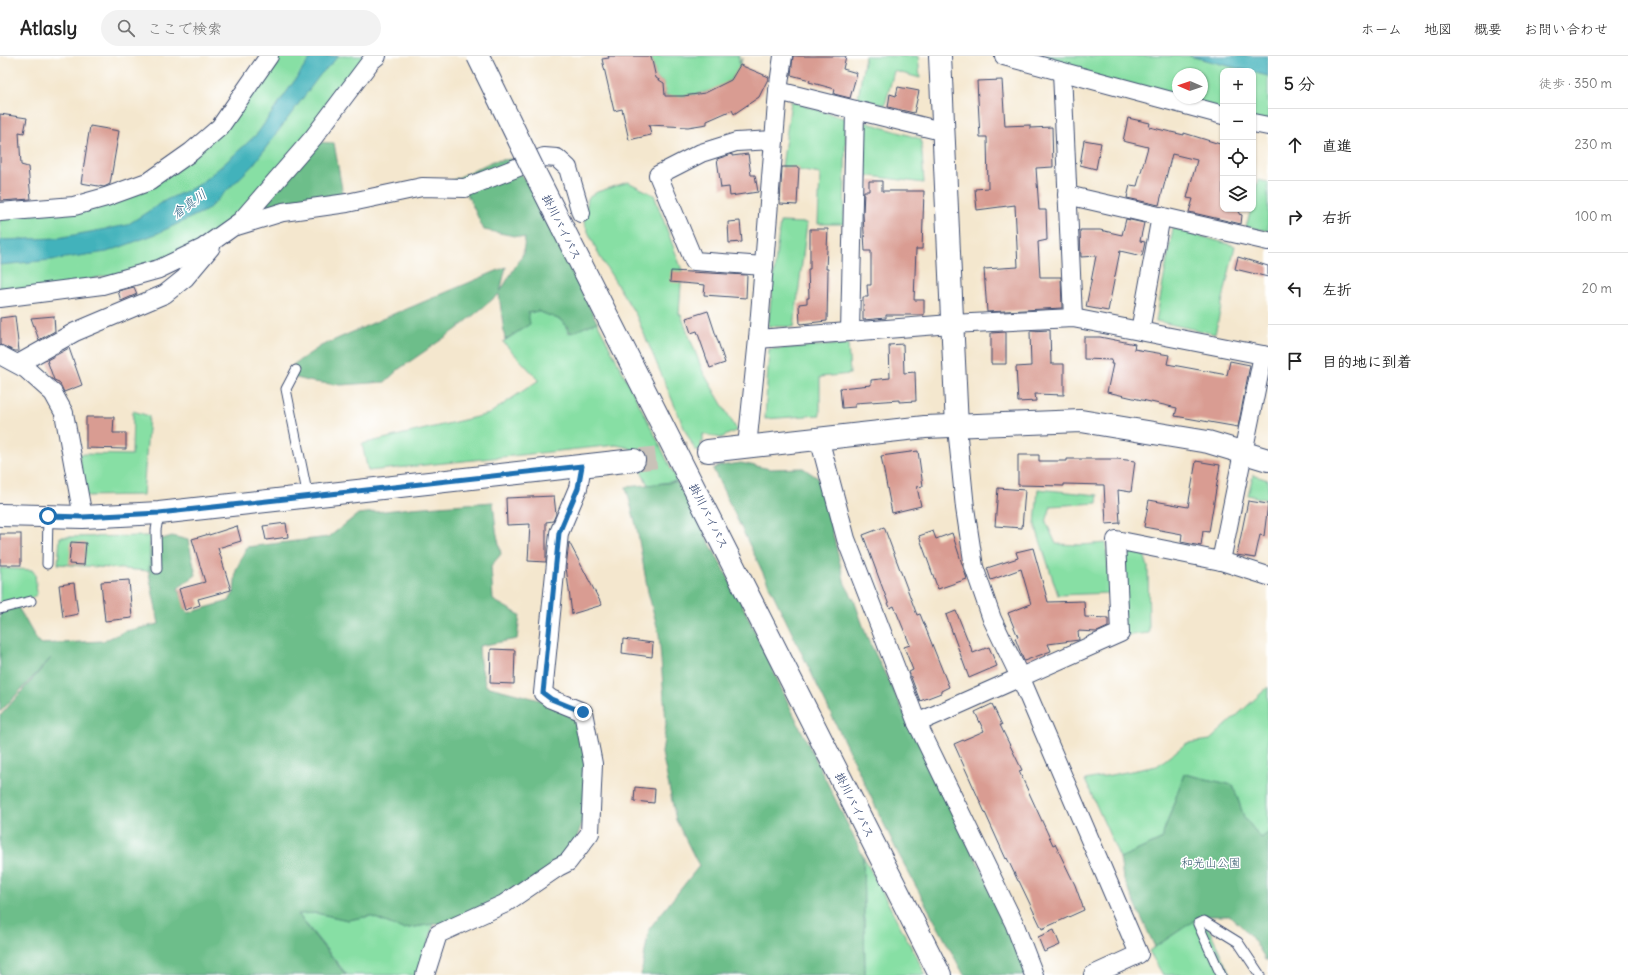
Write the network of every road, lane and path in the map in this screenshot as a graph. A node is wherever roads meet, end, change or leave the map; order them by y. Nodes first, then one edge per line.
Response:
1 (269, 56) edge
2 (377, 56) edge
3 (478, 56) edge
4 (782, 56) edge
5 (940, 56) edge
6 (1004, 56) edge
7 (1062, 72) junction
8 (778, 92) junction
9 (855, 111) junction
10 (1220, 114) edge
11 (1256, 123) edge
12 (1268, 126) edge
13 (944, 129) junction
14 (774, 140) junction
15 (1067, 195) junction
16 (0, 212) edge
17 (581, 213) dead end
18 (1161, 216) junction
19 (226, 232) junction
20 (1268, 241) edge
21 (764, 266) junction
22 (0, 298) edge
23 (1073, 318) junction
24 (951, 324) junction
25 (1140, 331) junction
26 (850, 332) junction
27 (758, 339) junction
28 (0, 354) edge
29 (1265, 355) edge
30 (18, 364) junction
31 (296, 370) dead end
32 (957, 427) junction
33 (819, 438) junction
34 (747, 447) junction
35 (708, 451) tunnel mouth
36 (1243, 452) junction
37 (634, 460) tunnel mouth
38 (1268, 460) edge
39 (582, 466) junction
40 (308, 497) junction
41 (159, 513) junction
42 (0, 514) edge
43 (48, 516) junction
44 (83, 517) junction
45 (1221, 561) junction
46 (47, 564) dead end
47 (157, 569) dead end
48 (1268, 576) edge
49 (31, 601) dead end
50 (0, 609) edge
51 (1019, 676) junction
52 (916, 723) junction
53 (425, 975) edge
54 (940, 975) edge
55 (1034, 975) edge
56 (1093, 975) edge
57 (1221, 975) edge
58 (1260, 975) edge

1 - 16 street
2 - 19 street
3 - 54 main road, 掛川バイパス, bridge
4 - 8 street
5 - 13 main road
6 - 7 street
7 - 10 street
7 - 15 street
8 - 9 street
8 - 14 street
9 - 13 street
9 - 26 street
11 - 12 street
13 - 24 main road
14 - 21 street
14 - 21 street
15 - 18 street
15 - 23 street
17 - 19 street
18 - 20 street
18 - 25 street
19 - 22 street
19 - 30 street
21 - 27 street
23 - 24 street
23 - 25 street
24 - 26 street
24 - 32 main road
25 - 29 street
26 - 27 street
27 - 34 street
28 - 30 street
29 - 36 street
30 - 44 street
31 - 40 lane
32 - 33 main road
32 - 36 main road
32 - 51 street
33 - 34 main road
33 - 52 street
34 - 35 main road
36 - 38 main road
36 - 45 street
37 - 39 main road
39 - 40 main road
39 - 53 street
40 - 41 main road
41 - 44 main road
41 - 47 lane
42 - 43 main road
43 - 44 main road
43 - 46 lane
45 - 48 street
45 - 51 street
49 - 50 lane
51 - 52 street
51 - 56 street
52 - 55 street
57 - 58 lane

